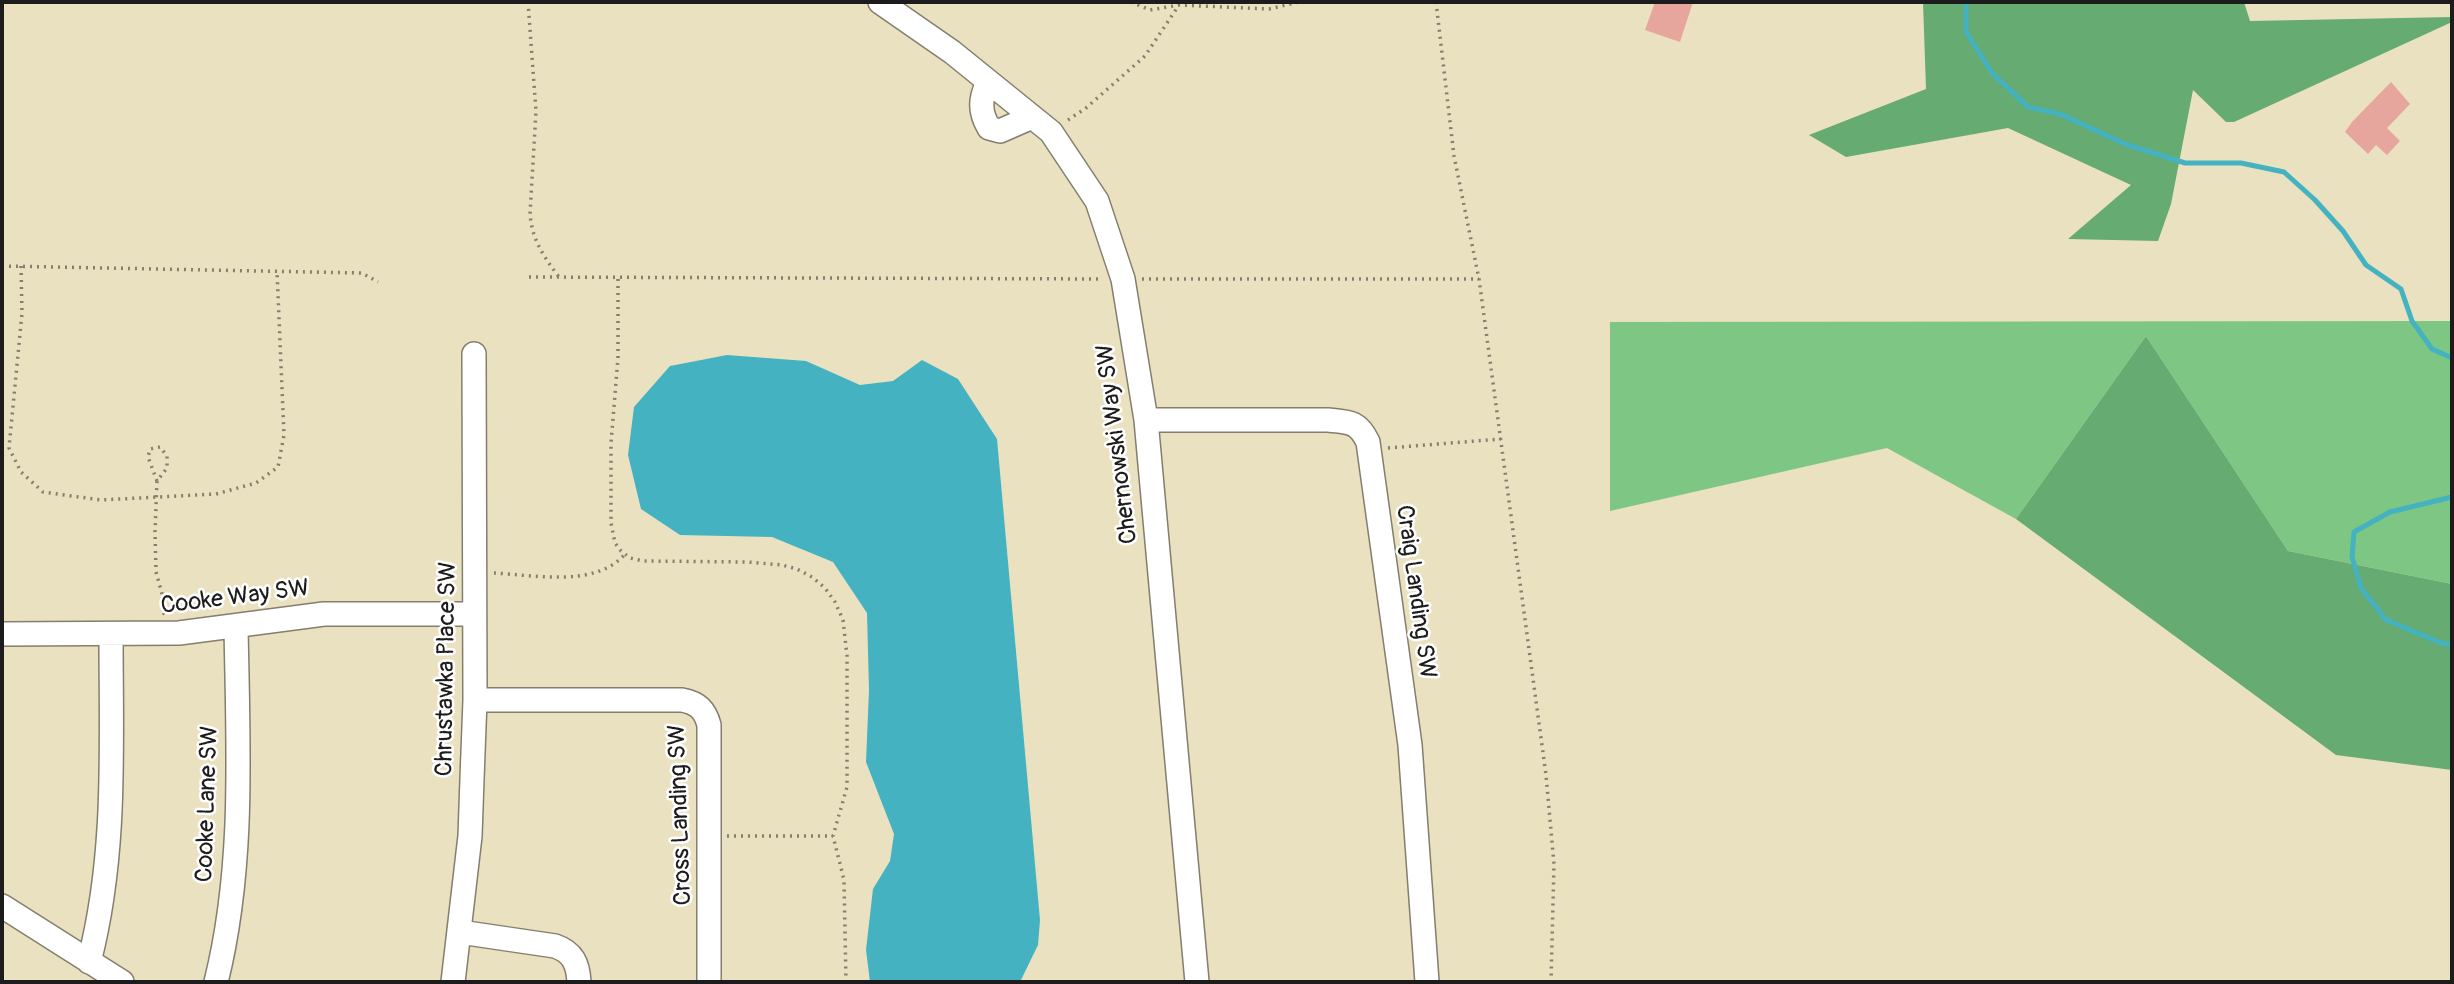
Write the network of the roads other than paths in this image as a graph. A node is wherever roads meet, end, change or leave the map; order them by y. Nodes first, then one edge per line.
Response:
1 (880, 2) edge
2 (988, 82) junction
3 (1042, 125) junction
4 (474, 354) dead end
5 (1146, 421) junction
6 (474, 614) junction
7 (236, 627) junction
8 (2, 634) edge
9 (111, 635) junction
10 (475, 700) junction
11 (2, 906) edge
12 (460, 932) junction
13 (89, 962) junction
14 (122, 982) edge
15 (216, 982) edge
16 (453, 982) edge
17 (579, 982) edge
18 (709, 982) edge
19 (1196, 982) edge
20 (1427, 982) edge

1 - 2 street, Chernowski Way SW
2 - 3 street, Chernowski Way SW
2 - 3 street
3 - 5 street, Chernowski Way SW
4 - 6 street, Chrustawka Place SW
5 - 19 street, Chernowski Way SW
5 - 20 street, Craig Landing SW
6 - 7 street, Cooke Way SW
6 - 10 street, Chrustawka Place SW
7 - 9 street, Cooke Way SW
7 - 15 street, Cooke Lane SW
8 - 9 street, Cooke Way SW
9 - 13 street
10 - 12 street, Chrustawka Place SW
10 - 18 street, Cross Landing SW
11 - 13 street
12 - 16 street, Chrustawka Place SW
12 - 17 street
13 - 14 street

